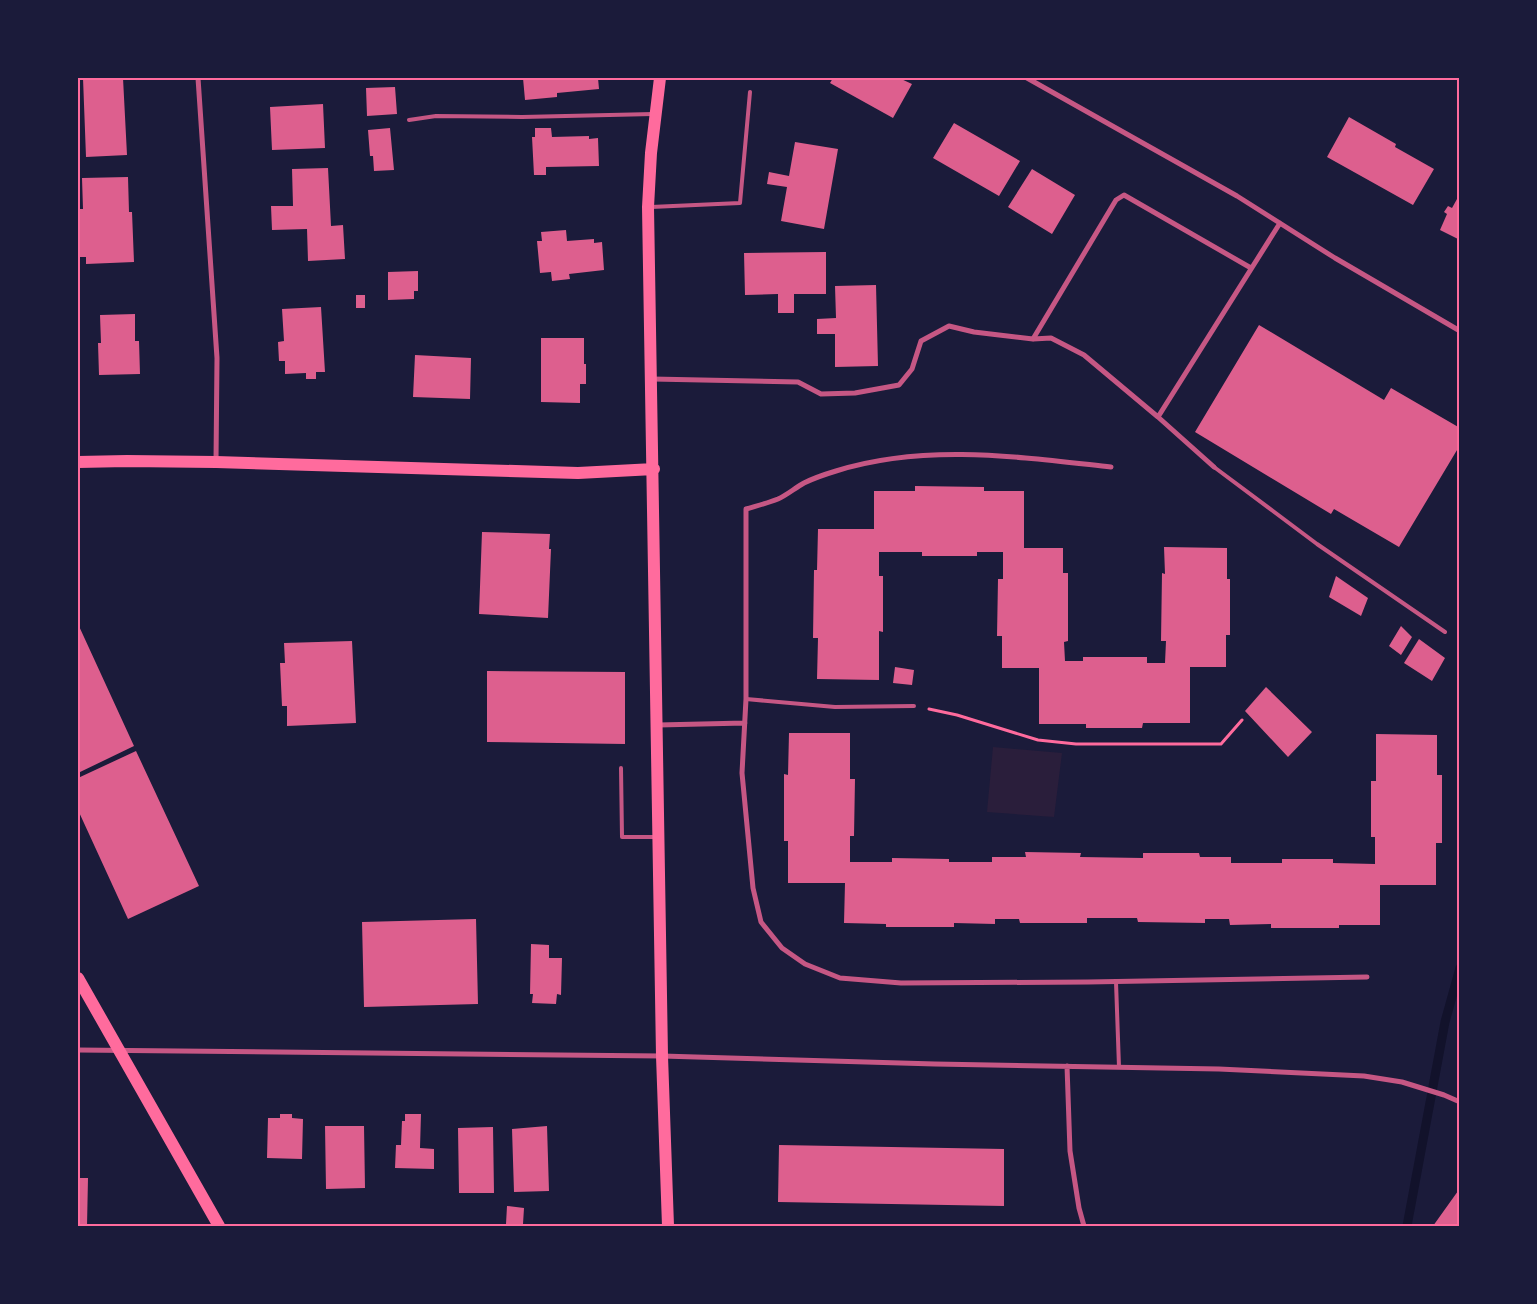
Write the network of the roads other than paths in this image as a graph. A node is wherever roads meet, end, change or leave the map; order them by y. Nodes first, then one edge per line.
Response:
1 (198, 78) edge
2 (660, 78) edge
3 (1026, 78) edge
4 (750, 92) dead end
5 (655, 114) junction
6 (409, 120) dead end
7 (648, 207) junction
8 (1280, 223) junction
9 (1251, 268) junction
10 (1460, 331) edge
11 (1033, 339) junction
12 (652, 379) junction
13 (1158, 417) junction
14 (78, 462) edge
15 (216, 462) junction
16 (1111, 466) dead end
17 (1214, 468) joint
18 (654, 469) junction
19 (1445, 632) dead end
20 (746, 699) junction
21 (914, 706) road end
22 (745, 723) junction
23 (658, 725) junction
24 (621, 768) dead end
25 (659, 837) junction
26 (1367, 977) dead end
27 (78, 978) edge
28 (1116, 982) junction
29 (116, 1049) junction
30 (78, 1050) edge
31 (662, 1056) junction
32 (1067, 1066) junction
33 (1119, 1067) junction
34 (1460, 1102) edge
35 (219, 1226) edge
36 (668, 1226) edge
37 (1084, 1226) edge

1 - 15 street
2 - 5 main road
3 - 8 street
4 - 7 lane
5 - 6 lane
5 - 7 main road
7 - 12 main road
8 - 9 street
8 - 10 street
9 - 11 street
9 - 13 street
11 - 12 street
11 - 13 street
12 - 18 main road
13 - 17 street
14 - 15 main road
15 - 18 main road
16 - 20 street
17 - 19 lane
18 - 23 main road
20 - 21 lane
20 - 22 street
22 - 23 street
22 - 28 street
23 - 25 main road
24 - 25 lane
25 - 31 main road
26 - 28 street
27 - 29 main road
28 - 33 lane
29 - 30 street
29 - 31 street
29 - 35 main road
31 - 32 street
31 - 36 main road
32 - 33 street
32 - 37 street
33 - 34 street

